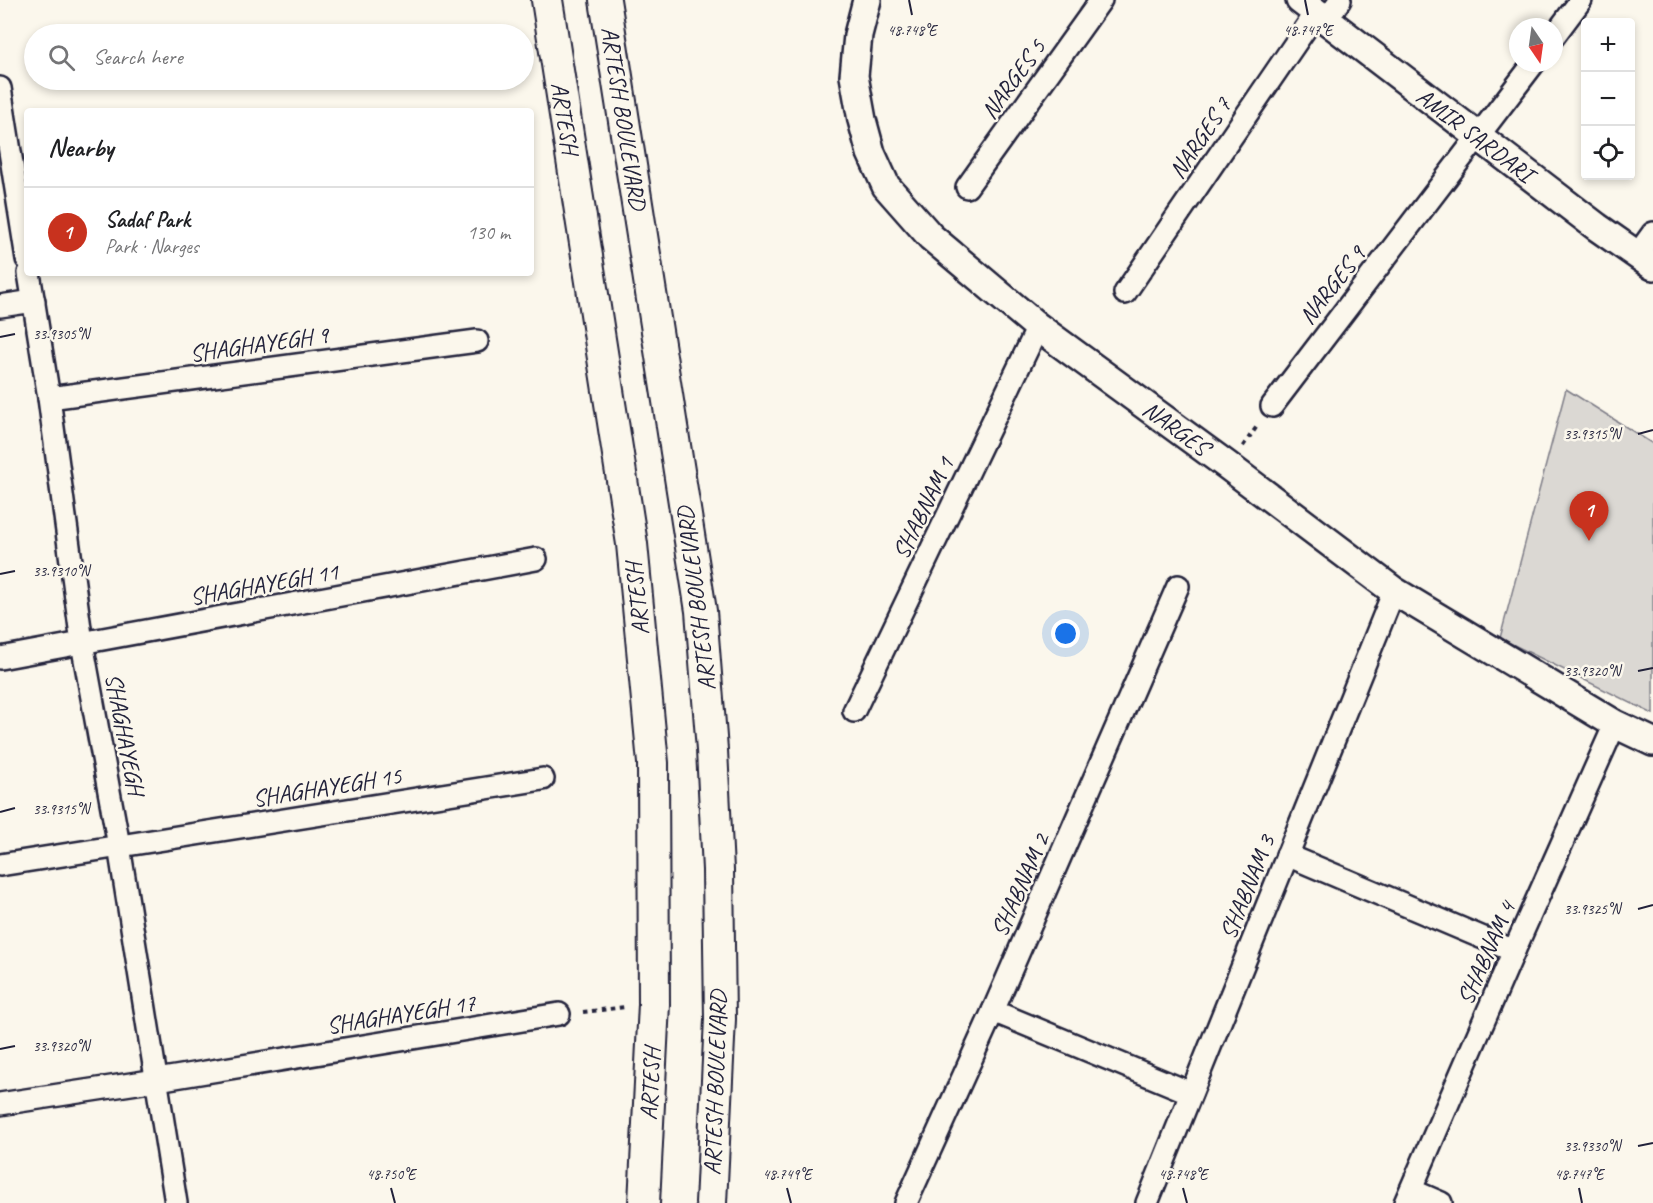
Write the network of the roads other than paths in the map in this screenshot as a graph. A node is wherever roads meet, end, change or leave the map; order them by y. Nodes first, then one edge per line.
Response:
1 (547, 0) edge
2 (605, 0) edge
3 (867, 0) edge
4 (1101, 0) edge
5 (1581, 0) edge
6 (1320, 8) edge
7 (1563, 24) edge
8 (1527, 72) edge
9 (0, 92) edge
10 (1479, 138) junction
11 (21, 184) edge
12 (967, 187) dead end
13 (24, 222) edge
14 (1653, 233) edge
15 (1645, 261) edge
16 (30, 276) edge
17 (1125, 293) dead end
18 (34, 301) junction
19 (0, 306) edge
20 (1038, 327) junction
21 (477, 341) dead end
22 (49, 398) junction
23 (1272, 406) road end
24 (536, 559) dead end
25 (1178, 586) dead end
26 (1394, 591) junction
27 (82, 643) junction
28 (0, 658) edge
29 (854, 711) dead end
30 (1615, 724) junction
31 (1653, 742) edge
32 (543, 778) dead end
33 (119, 846) junction
34 (1287, 855) junction
35 (0, 865) edge
36 (1514, 951) junction
37 (993, 1011) junction
38 (559, 1014) road end
39 (157, 1080) junction
40 (1191, 1093) junction
41 (0, 1104) edge
42 (1408, 1197) edge
43 (176, 1203) edge
44 (644, 1203) edge
45 (711, 1203) edge
46 (906, 1203) edge
47 (1147, 1203) edge
48 (1441, 1203) edge

1 - 44 main road, ARTESH
2 - 45 main road, ARTESH BOULEVARD
3 - 20 street, NARGES
4 - 12 street, NARGES 5
5 - 7 street
6 - 10 street, AMIR SARDARI
6 - 17 street, NARGES 7
8 - 10 street, NARGES 9
9 - 11 street
10 - 15 street, AMIR SARDARI
10 - 23 street, NARGES 9
11 - 13 street
14 - 15 street
16 - 18 street, SHAGHAYEGH
18 - 19 street
18 - 22 street, SHAGHAYEGH
20 - 26 street, NARGES
20 - 29 street, SHABNAM 1
21 - 22 street, SHAGHAYEGH 9
22 - 27 street, SHAGHAYEGH
24 - 27 street, SHAGHAYEGH 11
25 - 37 street, SHABNAM 2
26 - 30 street, NARGES
26 - 34 street, SHABNAM 3
27 - 28 street, SHAGHAYEGH 11
27 - 33 street, SHAGHAYEGH
30 - 31 street, NARGES
30 - 36 street, SHABNAM 4
32 - 33 street, SHAGHAYEGH 15
33 - 35 street, SHAGHAYEGH 15
33 - 39 street, SHAGHAYEGH
34 - 36 street
34 - 40 street, SHABNAM 3
36 - 42 street, SHABNAM 4
37 - 40 street
37 - 46 street, SHABNAM 2
38 - 39 street, SHAGHAYEGH 17
39 - 41 street, SHAGHAYEGH 17
39 - 43 street, SHAGHAYEGH
40 - 47 street, SHABNAM 3
42 - 48 street

